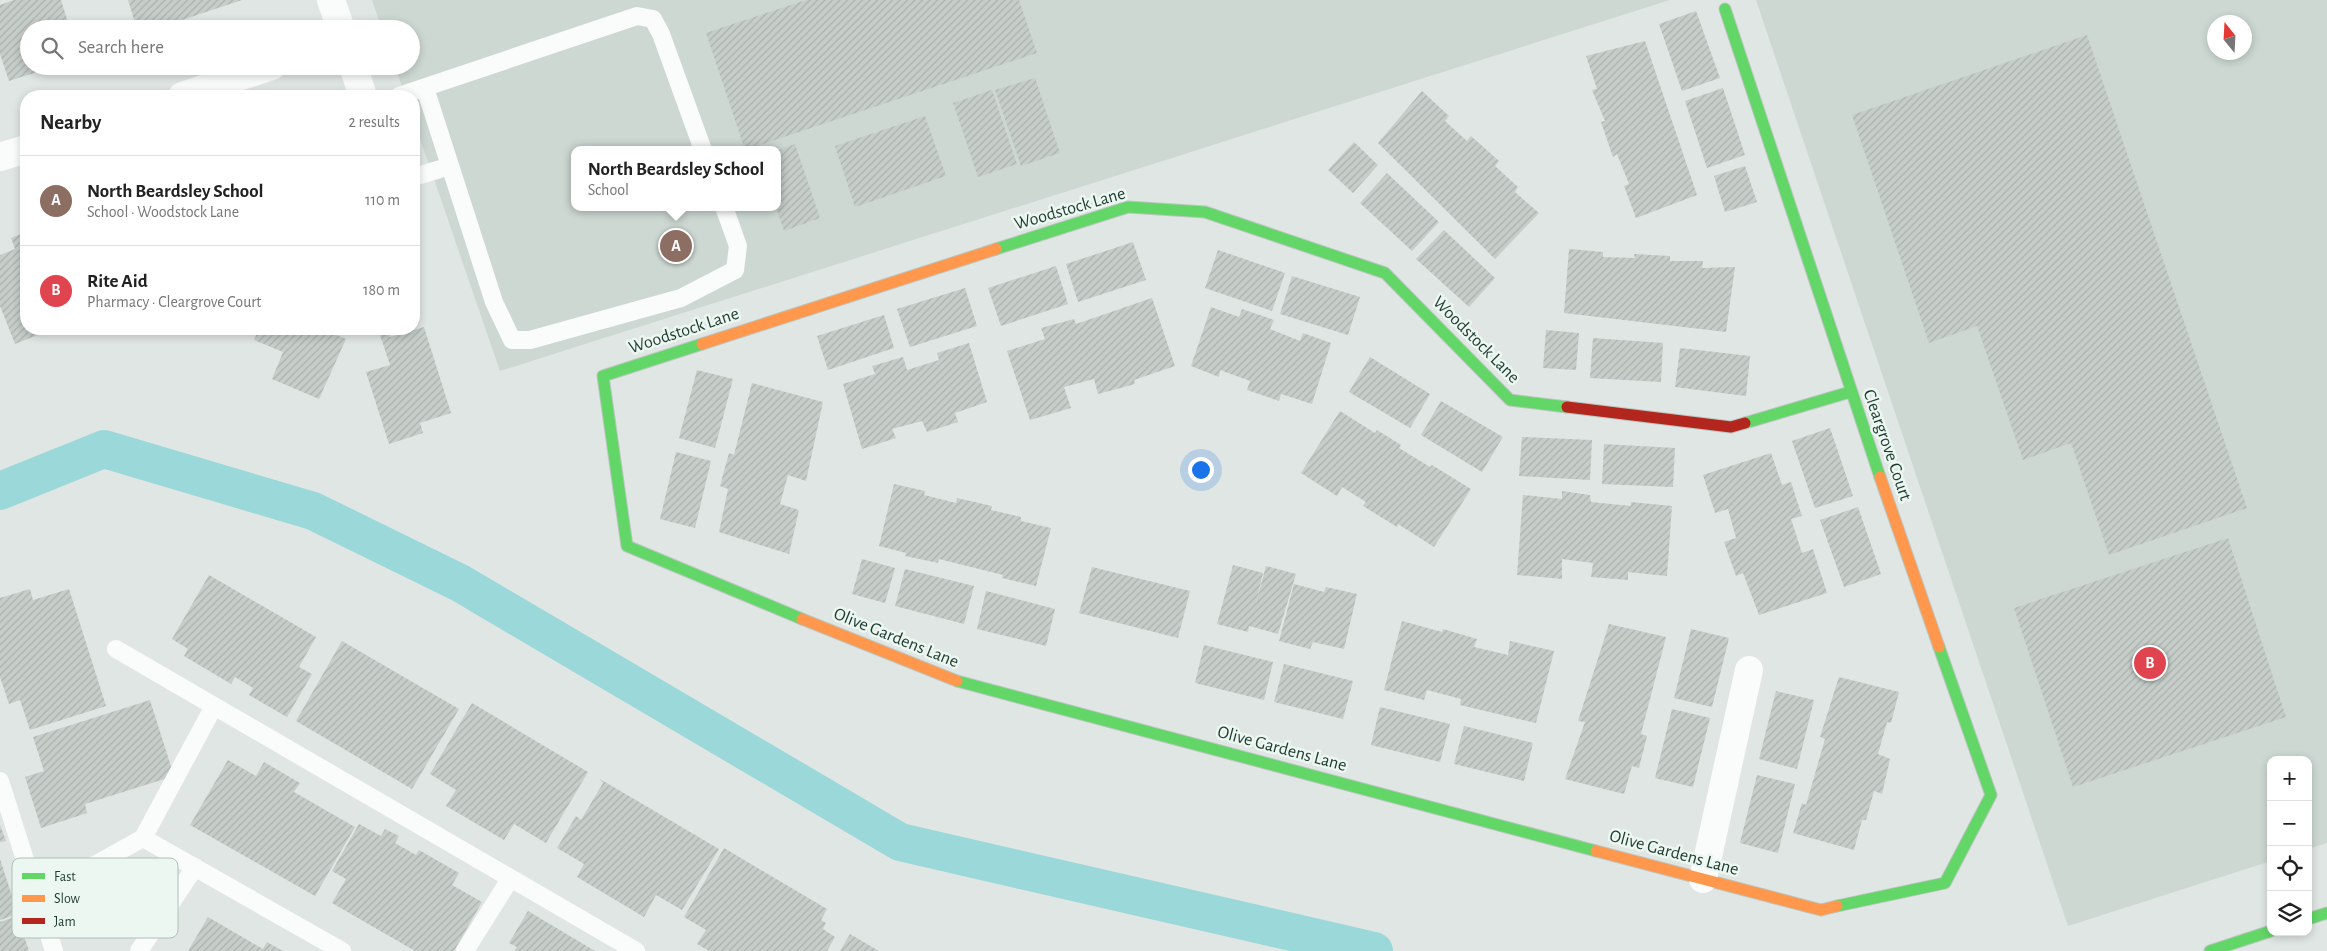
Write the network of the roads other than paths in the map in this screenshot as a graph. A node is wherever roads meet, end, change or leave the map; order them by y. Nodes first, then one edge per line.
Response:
1 (331, 0) edge
2 (1725, 9) dead end
3 (338, 20) edge
4 (245, 75) edge
5 (356, 75) edge
6 (425, 88) junction
7 (200, 90) edge
8 (361, 90) edge
9 (418, 90) edge
10 (702, 146) edge
11 (20, 151) edge
12 (0, 158) edge
13 (450, 166) junction
14 (420, 176) edge
15 (725, 211) edge
16 (1850, 392) junction
17 (627, 546) joint
18 (116, 650) dead end
19 (1749, 670) dead end
20 (214, 706) junction
21 (0, 781) edge
22 (143, 838) junction
23 (25, 858) edge
24 (107, 858) edge
25 (195, 867) junction
26 (510, 879) junction
27 (1703, 879) junction
28 (1945, 883) joint
29 (178, 892) edge
30 (2327, 913) edge
31 (2312, 918) edge
32 (2267, 932) edge
33 (50, 938) edge
34 (148, 938) edge
35 (54, 951) edge
36 (139, 951) edge
37 (342, 951) edge
38 (465, 951) edge
39 (636, 951) edge
40 (2210, 951) edge

1 - 3 street
2 - 16 street, Cleargrove Court
4 - 7 street
5 - 8 street
6 - 9 lane
6 - 10 lane
6 - 13 lane
11 - 12 street
13 - 14 lane
13 - 15 lane
16 - 17 street, Woodstock Lane
16 - 28 street, Cleargrove Court
17 - 27 street, Olive Gardens Lane
18 - 20 lane
19 - 27 street
20 - 22 lane
20 - 26 lane
21 - 23 lane
22 - 24 lane
22 - 25 lane
25 - 29 lane
25 - 37 lane
26 - 38 lane
26 - 39 lane
27 - 28 street, Olive Gardens Lane
30 - 31 street
32 - 40 street
33 - 35 lane
34 - 36 lane

